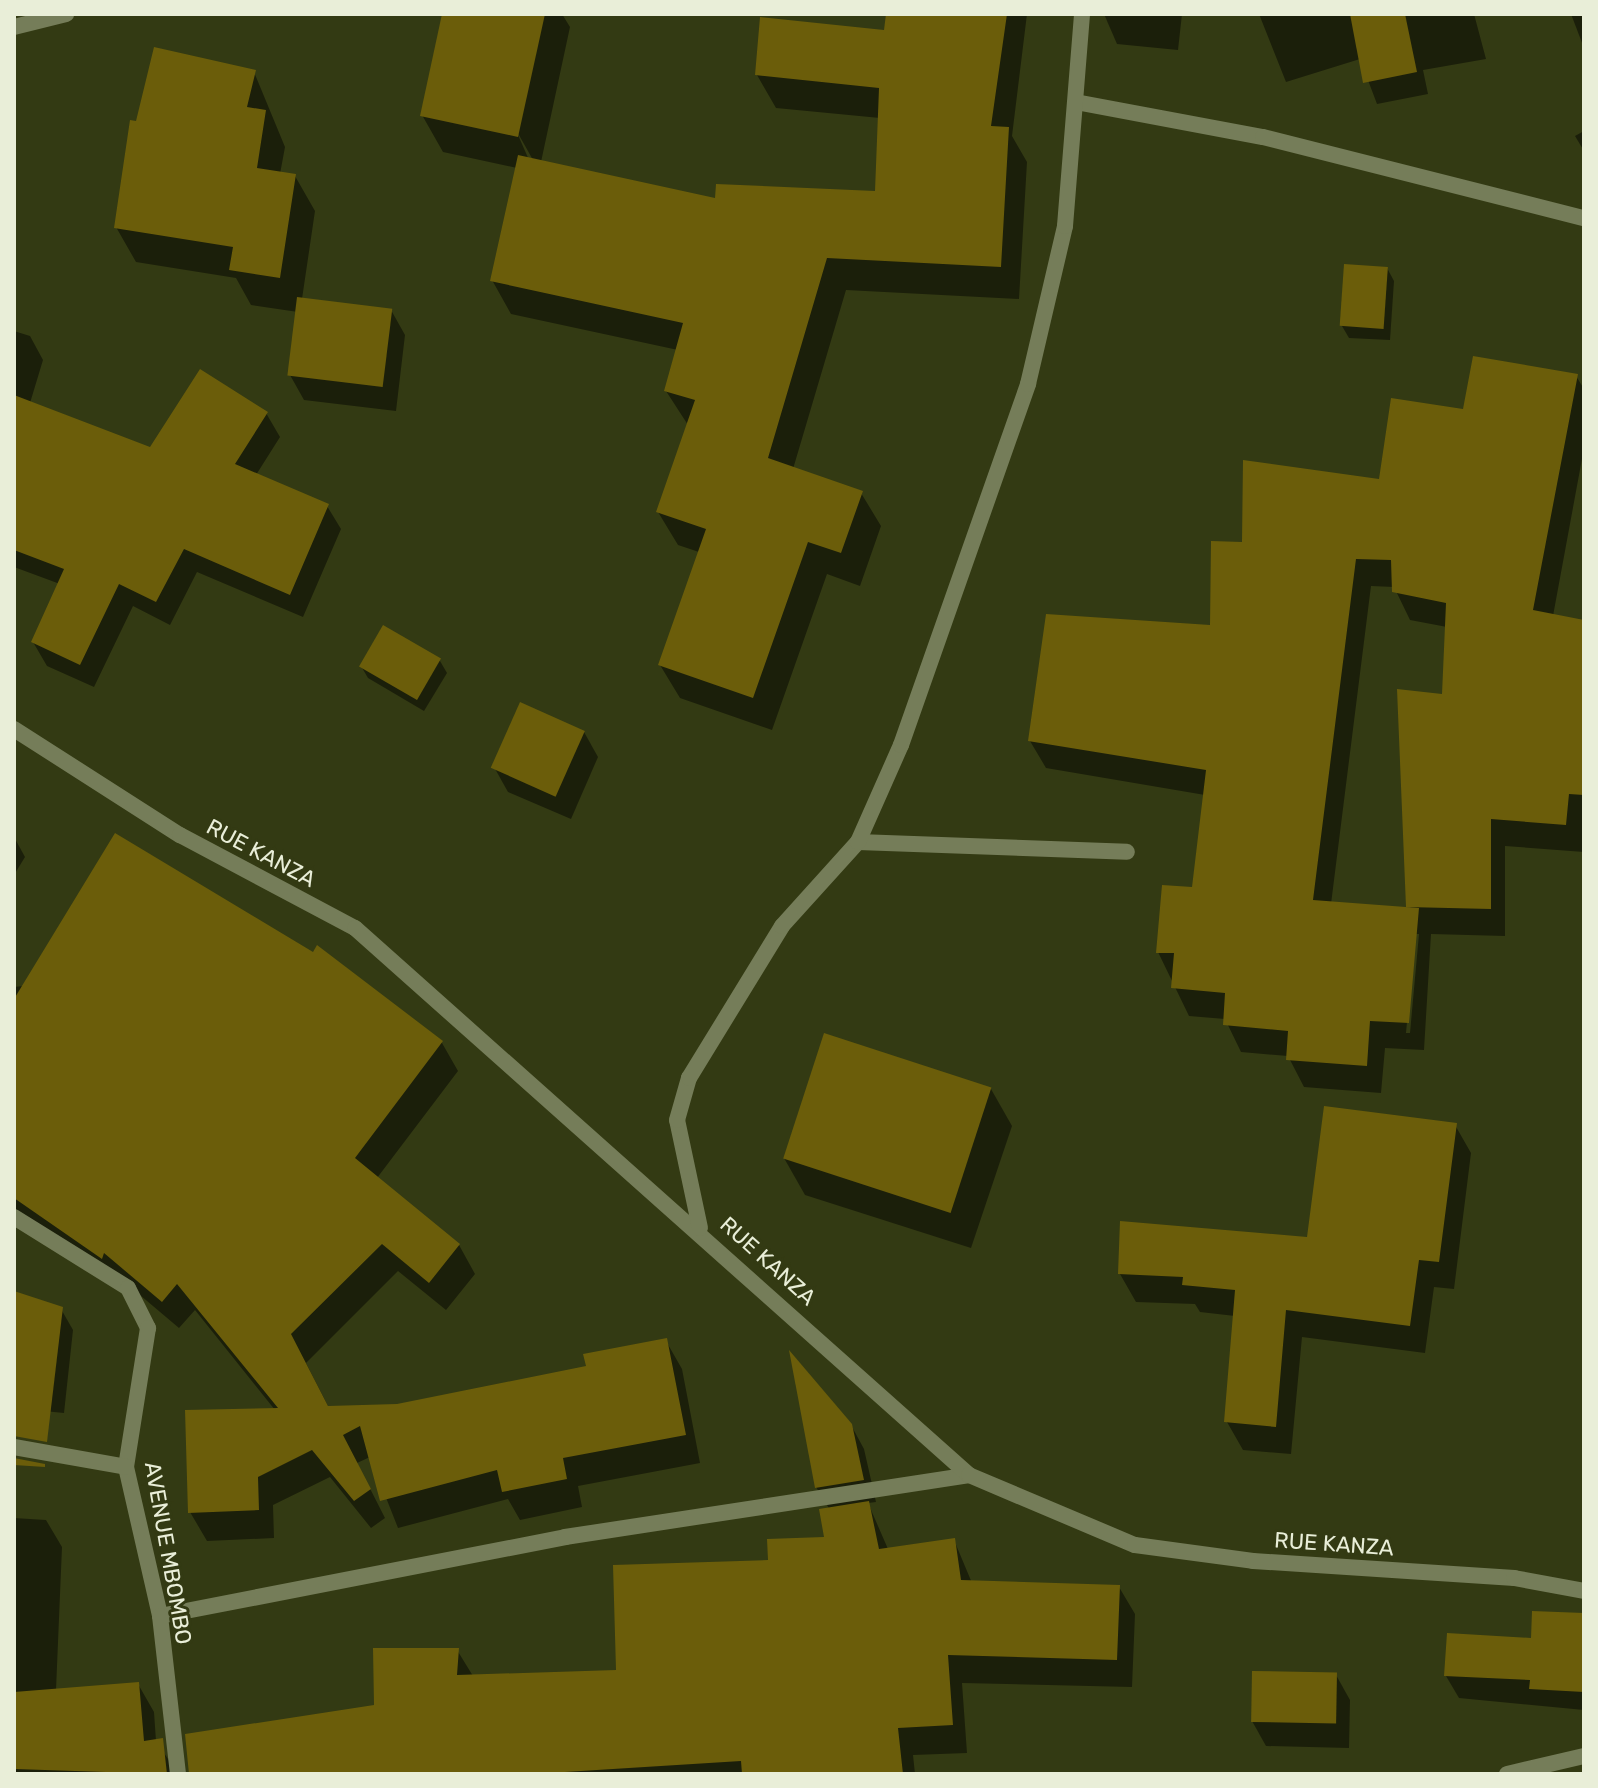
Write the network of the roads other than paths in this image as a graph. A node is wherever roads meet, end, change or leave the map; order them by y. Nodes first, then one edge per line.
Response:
1 (66, 14) edge
2 (1082, 14) edge
3 (14, 27) edge
4 (1081, 103) junction
5 (1584, 218) edge
6 (14, 729) edge
7 (858, 842) junction
8 (1127, 852) dead end
9 (14, 1217) edge
10 (701, 1230) junction
11 (14, 1447) edge
12 (126, 1467) junction
13 (969, 1475) junction
14 (1584, 1591) edge
15 (160, 1616) junction
16 (1584, 1756) edge
17 (178, 1774) edge
18 (1507, 1774) edge

1 - 3 street
2 - 4 street
4 - 5 street
4 - 7 street
6 - 10 street, RUE KANZA
7 - 8 street
7 - 10 street
9 - 12 street, AVENUE MBOMBO
10 - 13 street, RUE KANZA
11 - 12 street
12 - 15 street, AVENUE MBOMBO
13 - 14 street, RUE KANZA
13 - 15 street
15 - 17 street, AVENUE MBOMBO
16 - 18 street

